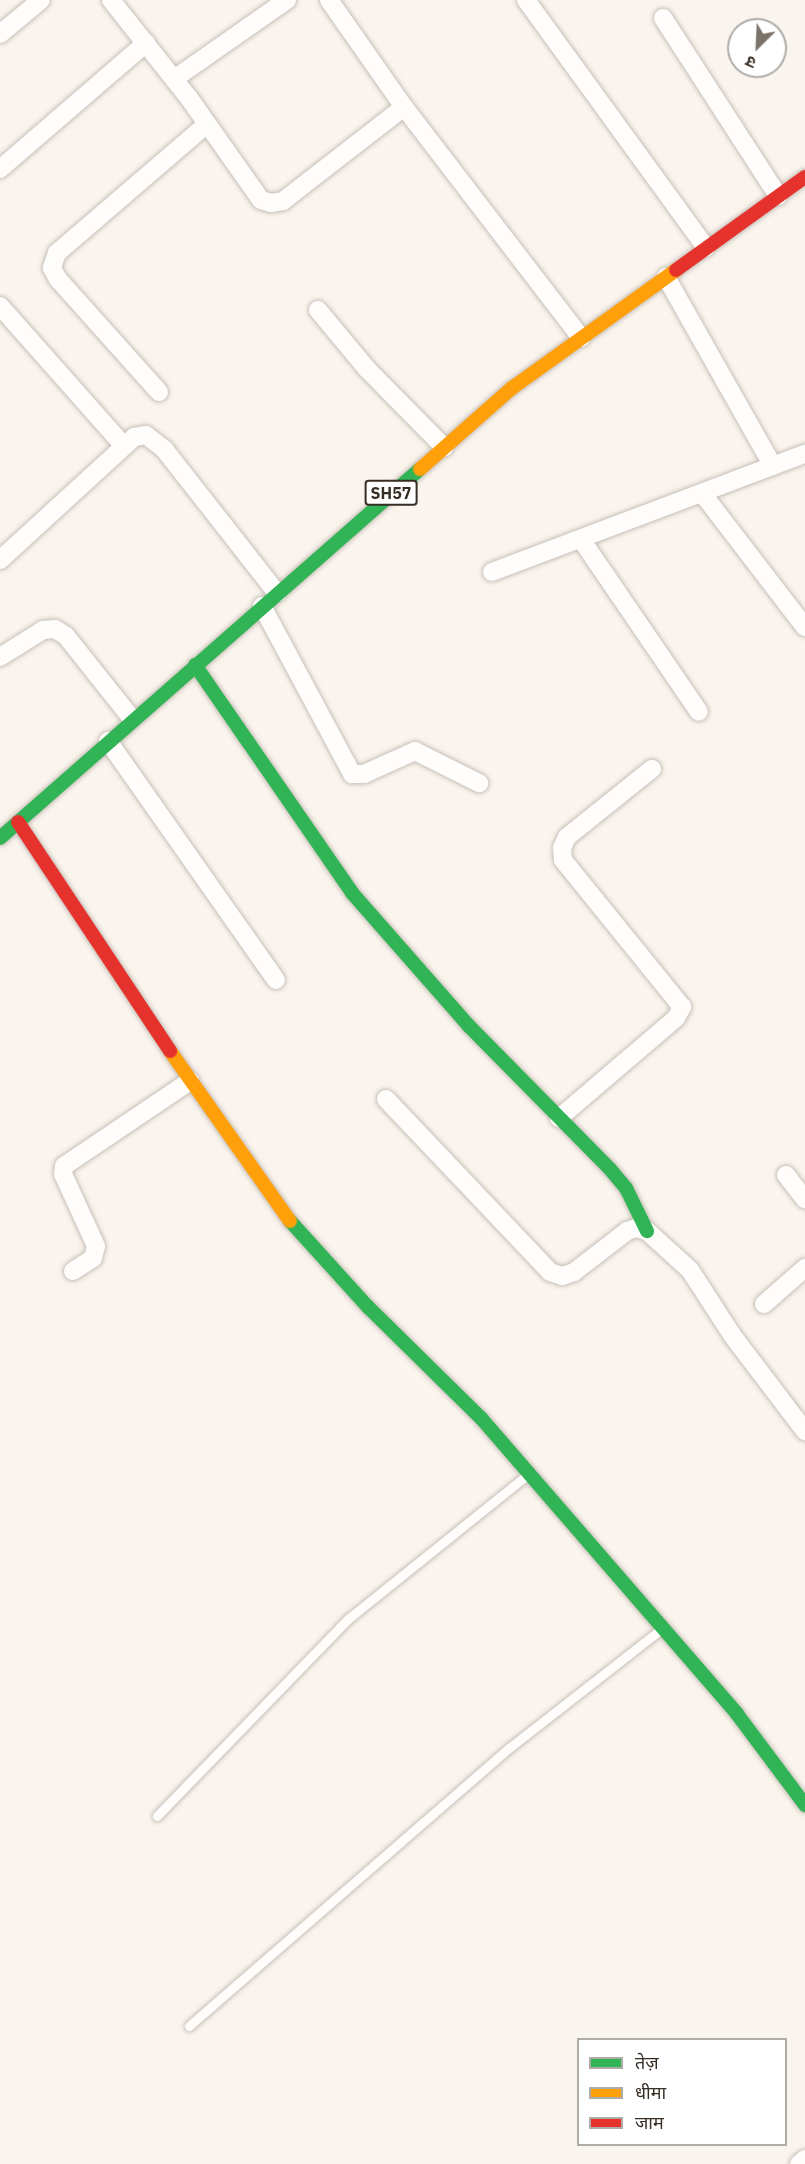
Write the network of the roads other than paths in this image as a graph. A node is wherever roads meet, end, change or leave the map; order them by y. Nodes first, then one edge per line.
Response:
1 (40, 0) edge
2 (111, 0) edge
3 (287, 0) edge
4 (329, 0) edge
5 (526, 0) edge
6 (663, 18) dead end
7 (0, 34) edge
8 (146, 43) junction
9 (174, 79) junction
10 (404, 106) junction
11 (207, 124) junction
12 (0, 169) edge
13 (805, 177) edge
14 (778, 196) junction
15 (706, 248) junction
16 (666, 277) junction
17 (0, 306) edge
18 (318, 310) dead end
19 (581, 338) junction
20 (159, 392) dead end
21 (124, 446) junction
22 (444, 447) junction
23 (805, 454) edge
24 (773, 466) junction
25 (702, 493) junction
26 (581, 539) junction
27 (0, 560) edge
28 (492, 572) dead end
29 (276, 593) junction
30 (262, 606) junction
31 (805, 627) edge
32 (0, 657) edge
33 (195, 664) junction
34 (699, 712) dead end
35 (132, 719) junction
36 (108, 741) junction
37 (652, 769) dead end
38 (479, 783) dead end
39 (18, 822) junction
40 (0, 838) edge
41 (276, 980) dead end
42 (190, 1081) junction
43 (386, 1099) dead end
44 (559, 1118) junction
45 (786, 1175) dead end
46 (805, 1199) edge
47 (647, 1231) junction
48 (805, 1268) edge
49 (73, 1271) dead end
50 (764, 1304) dead end
51 (805, 1431) edge
52 (529, 1473) junction
53 (662, 1628) junction
54 (804, 1801) edge
55 (157, 1816) dead end
56 (189, 2026) dead end
57 (805, 2159) edge
58 (799, 2164) edge

1 - 7 street
2 - 8 street
3 - 9 street
4 - 10 street
5 - 15 street
6 - 14 street
8 - 9 street
8 - 12 street
9 - 11 street
10 - 11 street
10 - 19 street
11 - 20 street
13 - 14 street, SH57
14 - 15 street, SH57
15 - 16 street, SH57
16 - 19 street, SH57
16 - 24 street
17 - 21 street
18 - 22 street
19 - 22 street, SH57
21 - 27 street
21 - 29 street
22 - 29 street, SH57
23 - 24 street
24 - 25 street
25 - 26 street
25 - 31 street
26 - 28 street
26 - 34 street
29 - 30 street, SH57
30 - 33 street, SH57
30 - 38 street
32 - 35 street
33 - 35 street, SH57
33 - 44 street
35 - 36 street, SH57
36 - 39 street, SH57
36 - 41 street
37 - 44 street
39 - 40 street, SH57
39 - 42 street
42 - 49 street
42 - 52 street
43 - 47 street
44 - 47 street
45 - 46 street
47 - 51 street
48 - 50 street
52 - 53 street
52 - 55 lane
53 - 54 street
53 - 56 lane
57 - 58 street

